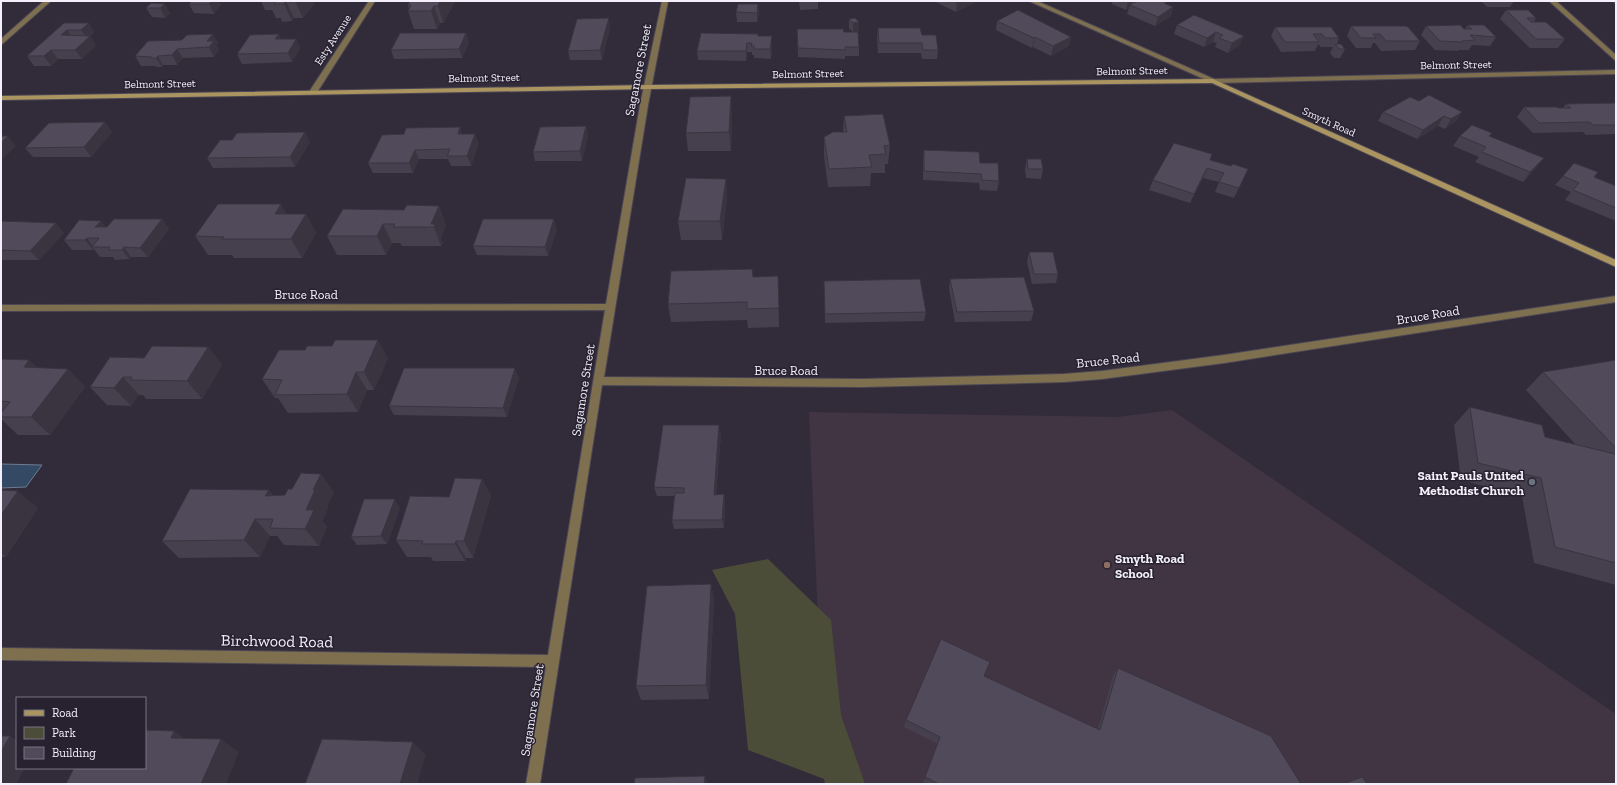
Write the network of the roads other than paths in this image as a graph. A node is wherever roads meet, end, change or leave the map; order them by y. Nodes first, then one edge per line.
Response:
1 (48, 1) edge
2 (372, 1) edge
3 (664, 1) edge
4 (1032, 1) edge
5 (1552, 1) edge
6 (1, 43) edge
7 (1616, 59) edge
8 (1616, 72) edge
9 (1213, 81) junction
10 (649, 87) junction
11 (313, 92) junction
12 (1, 98) edge
13 (1616, 264) edge
14 (1616, 299) edge
15 (611, 307) junction
16 (1, 308) edge
17 (598, 381) junction
18 (1, 654) edge
19 (553, 661) junction
20 (533, 784) edge

1 - 6 street
2 - 11 street, Esty Avenue
3 - 10 street, Sagamore Street
4 - 9 street, Smyth Road
5 - 7 street
8 - 9 street, Belmont Street
9 - 10 street, Belmont Street
9 - 13 street, Smyth Road
10 - 11 street, Belmont Street
10 - 15 street, Sagamore Street
11 - 12 street, Belmont Street
14 - 17 street, Bruce Road
15 - 16 street, Bruce Road
15 - 17 street, Sagamore Street
17 - 19 street, Sagamore Street
18 - 19 street, Birchwood Road
19 - 20 street, Sagamore Street

